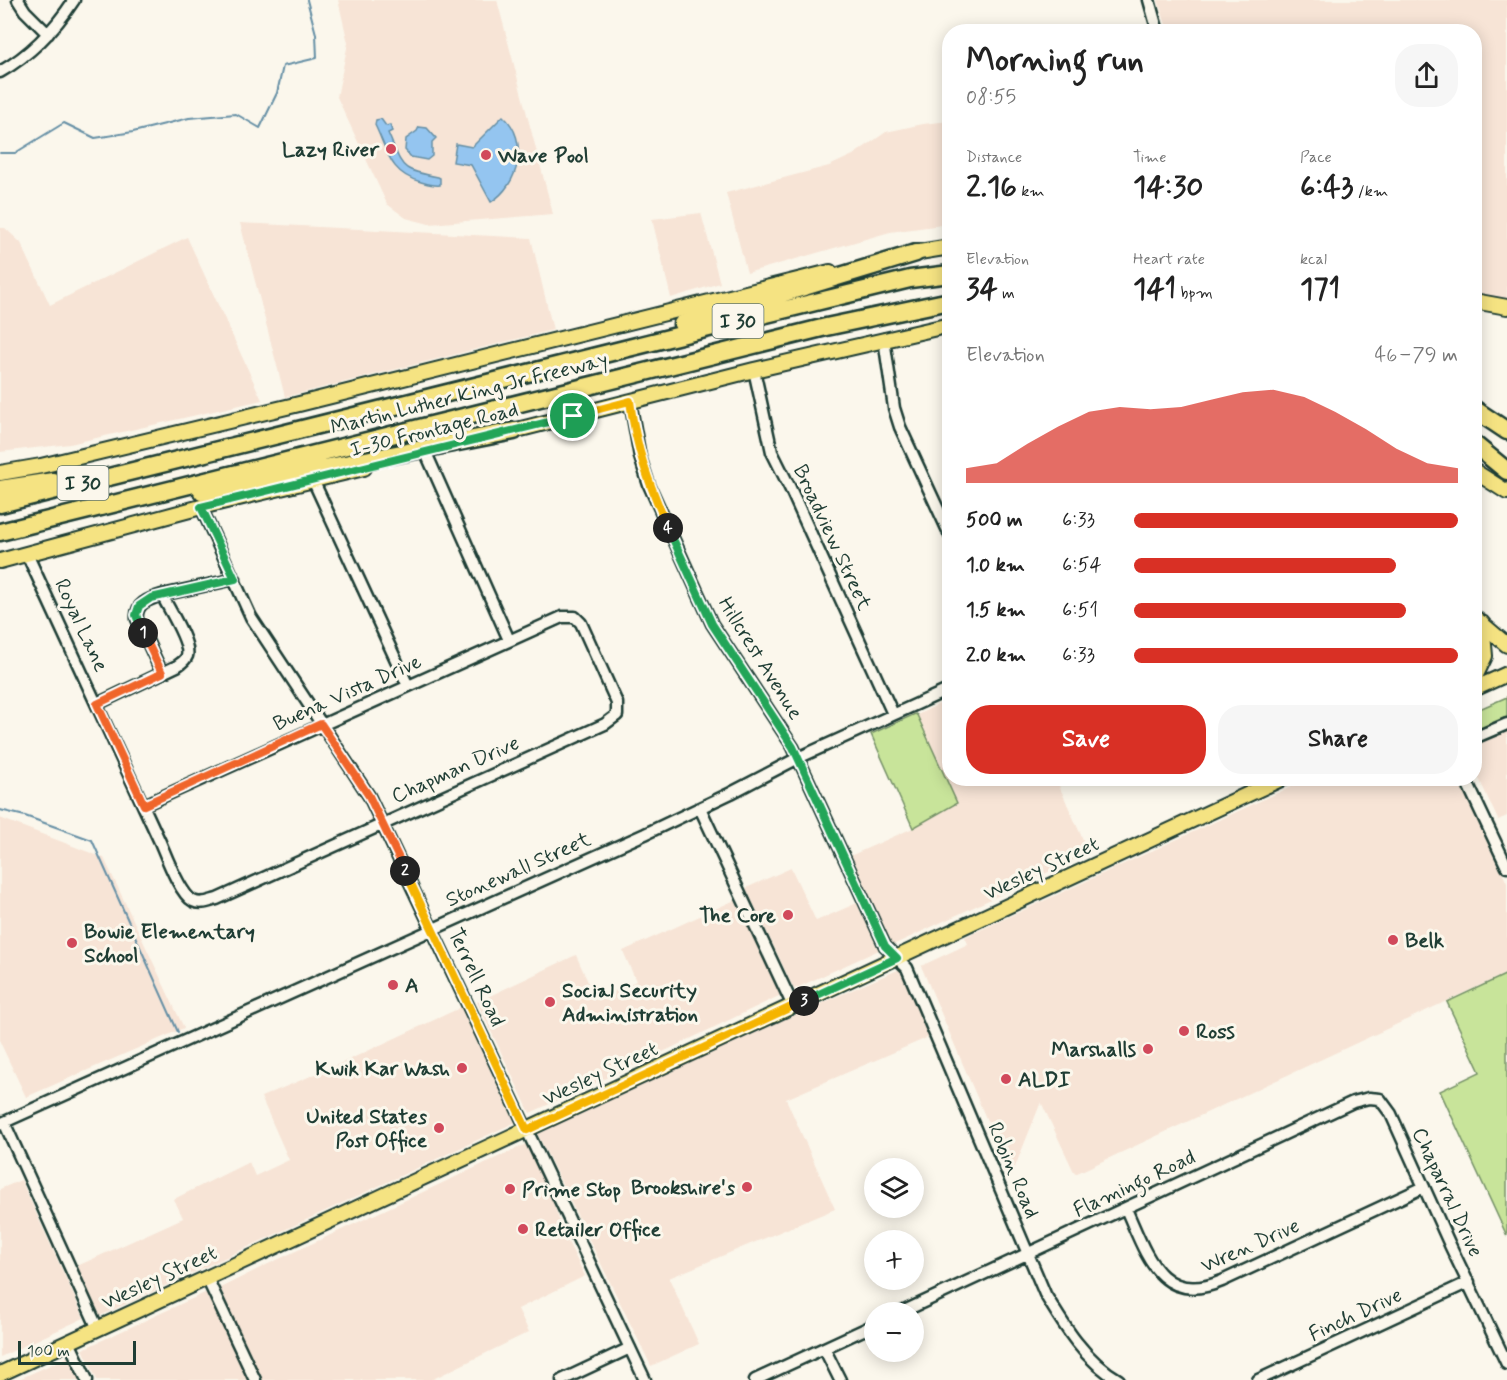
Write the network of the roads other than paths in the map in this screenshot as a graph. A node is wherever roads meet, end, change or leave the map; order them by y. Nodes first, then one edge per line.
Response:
1 (18, 0) edge
2 (74, 0) edge
3 (1149, 0) edge
4 (1156, 24) edge
5 (48, 34) junction
6 (0, 72) edge
7 (942, 248) edge
8 (916, 252) junction
9 (942, 275) edge
10 (942, 303) edge
11 (1482, 303) edge
12 (1482, 304) edge
13 (1507, 307) edge
14 (1507, 314) edge
15 (942, 327) edge
16 (884, 339) junction
17 (754, 370) junction
18 (528, 372) junction
19 (630, 401) junction
20 (1482, 414) edge
21 (514, 431) junction
22 (1507, 431) edge
23 (1482, 448) edge
24 (1482, 450) edge
25 (426, 453) junction
26 (166, 462) junction
27 (1507, 464) edge
28 (1507, 471) edge
29 (0, 473) edge
30 (1482, 476) edge
31 (313, 480) junction
32 (0, 489) edge
33 (1507, 492) edge
34 (0, 504) edge
35 (201, 507) junction
36 (56, 518) junction
37 (942, 519) edge
38 (0, 532) edge
39 (27, 554) junction
40 (0, 561) edge
41 (235, 579) junction
42 (162, 595) junction
43 (566, 616) joint
44 (1482, 622) edge
45 (1482, 623) edge
46 (1507, 634) edge
47 (509, 640) junction
48 (1482, 641) edge
49 (1507, 645) edge
50 (1482, 666) edge
51 (162, 673) junction
52 (1507, 674) edge
53 (1482, 685) edge
54 (408, 686) junction
55 (942, 693) edge
56 (97, 704) junction
57 (893, 714) junction
58 (321, 724) junction
59 (1507, 724) edge
60 (1482, 735) edge
61 (798, 758) junction
62 (1266, 786) edge
63 (1469, 786) edge
64 (144, 805) junction
65 (700, 807) junction
66 (382, 823) junction
67 (1507, 867) edge
68 (199, 903) joint
69 (432, 928) junction
70 (897, 958) junction
71 (794, 1006) junction
72 (1383, 1102) joint
73 (2, 1123) edge
74 (527, 1130) junction
75 (1424, 1187) junction
76 (1126, 1209) junction
77 (1029, 1254) junction
78 (207, 1278) junction
79 (1469, 1282) junction
80 (924, 1302) edge
81 (98, 1329) junction
82 (864, 1330) edge
83 (69, 1342) junction
84 (630, 1348) junction
85 (824, 1348) junction
86 (1507, 1364) edge
87 (0, 1374) edge
88 (87, 1380) edge
89 (255, 1380) edge
90 (562, 1380) edge
91 (645, 1380) edge
92 (755, 1380) edge
93 (840, 1380) edge
94 (1119, 1380) edge
95 (1258, 1380) edge

1 - 5 street
2 - 5 street
3 - 4 street
5 - 6 street
7 - 8 main road
8 - 18 highway
8 - 29 main road
9 - 18 highway, Martin Luther King Jr Freeway / I 30
10 - 36 highway, Martin Luther King Jr Freeway / I 30
11 - 13 main road
12 - 14 main road
15 - 16 main road, I-30 Frontage Road
16 - 17 main road, I-30 Frontage Road
16 - 37 street
17 - 19 main road, I-30 Frontage Road
17 - 57 street, Broadview Street
18 - 26 highway, Martin Luther King Jr Freeway / I 30
19 - 21 main road, I-30 Frontage Road
19 - 61 street, Hillcrest Avenue
20 - 22 highway
21 - 25 main road, I-30 Frontage Road
21 - 36 highway
23 - 27 highway
24 - 28 highway
25 - 31 main road, I-30 Frontage Road
25 - 47 street
26 - 32 highway
26 - 34 highway, Martin Luther King Jr Freeway / I 30
30 - 33 main road
31 - 35 main road, I-30 Frontage Road
31 - 54 street
35 - 39 main road, I-30 Frontage Road
35 - 41 street, Terrell Road
36 - 38 highway, Martin Luther King Jr Freeway / I 30
39 - 40 main road, I-30 Frontage Road
39 - 56 street, Royal Lane
41 - 42 street
41 - 58 street, Terrell Road
42 - 51 street
42 - 51 street
43 - 47 street, Buena Vista Drive
43 - 66 street, Chapman Drive
44 - 46 main road
45 - 49 main road
47 - 54 street, Buena Vista Drive
48 - 50 main road
51 - 56 street
52 - 53 main road
54 - 58 street, Buena Vista Drive
55 - 57 street, Stonewall Street
56 - 64 street, Royal Lane
57 - 61 street, Stonewall Street
58 - 64 street, Buena Vista Drive
58 - 66 street, Terrell Road
59 - 60 street
61 - 65 street, Stonewall Street
61 - 70 street, Hillcrest Avenue
62 - 70 main road, Wesley Street
63 - 67 street
64 - 68 street, Royal Lane
65 - 69 street, Stonewall Street
65 - 71 street
66 - 68 street, Chapman Drive
66 - 69 street, Terrell Road
69 - 73 street, Stonewall Street
69 - 74 street, Terrell Road
70 - 71 main road, Wesley Street
70 - 77 street, Robin Road
71 - 74 main road, Wesley Street
72 - 75 street, Chaparral Drive
72 - 76 street, Flamingo Road
73 - 81 street
74 - 78 main road, Wesley Street
74 - 84 street, Terrell Road
75 - 76 street, Wren Drive
75 - 79 street, Chaparral Drive
76 - 77 street, Flamingo Road
77 - 80 street, Flamingo Road
77 - 94 street, Robin Road
78 - 81 main road, Wesley Street
78 - 89 street
79 - 86 street, Chaparral Drive
79 - 95 street, Finch Drive
81 - 83 main road, Wesley Street
82 - 85 street
83 - 87 main road, Wesley Street
83 - 88 street
84 - 90 street
84 - 91 street, Terrell Road
85 - 92 street
85 - 93 street

